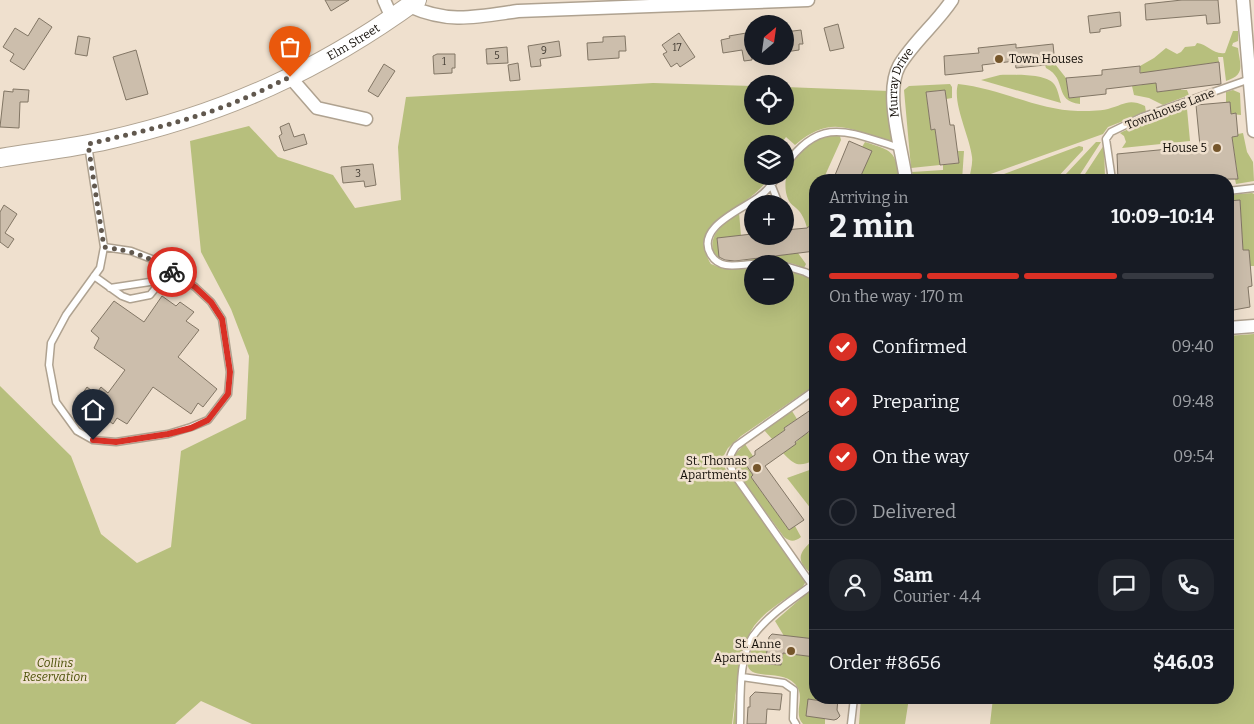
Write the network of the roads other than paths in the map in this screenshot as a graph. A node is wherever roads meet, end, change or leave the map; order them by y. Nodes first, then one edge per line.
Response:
1 (384, 0) edge
2 (808, 0) edge
3 (952, 0) edge
4 (1243, 0) edge
5 (413, 3) edge
6 (392, 18) junction
7 (290, 77) junction
8 (1251, 77) edge
9 (366, 119) dead end
10 (1254, 131) edge
11 (88, 144) junction
12 (900, 148) junction
13 (794, 152) edge
14 (0, 158) edge
15 (905, 174) edge
16 (1111, 174) edge
17 (770, 185) edge
18 (1254, 188) edge
19 (1234, 190) edge
20 (104, 247) junction
21 (744, 265) edge
22 (794, 269) edge
23 (170, 270) junction
24 (809, 274) edge
25 (94, 276) junction
26 (163, 280) junction
27 (110, 288) junction
28 (1254, 326) edge
29 (1234, 328) edge
30 (809, 394) edge
31 (809, 579) edge
32 (809, 588) edge
33 (742, 677) junction
34 (854, 704) edge
35 (740, 724) edge
36 (796, 724) edge
37 (852, 724) edge

1 - 6 street
2 - 5 street
3 - 12 street, Murray Drive
4 - 8 street
5 - 6 main road, Elm Street
6 - 7 main road, Elm Street
7 - 9 street
7 - 11 main road, Elm Street
8 - 10 street
8 - 16 lane, Townhouse Lane
11 - 14 main road, Elm Street
11 - 20 lane
12 - 13 lane
12 - 15 street, Murray Drive
17 - 21 lane
18 - 19 lane
20 - 23 lane
20 - 25 lane
22 - 24 lane
23 - 25 lane
23 - 26 lane
25 - 27 lane
26 - 27 lane
26 - 27 lane
28 - 29 street
30 - 31 lane
32 - 33 lane
33 - 35 lane
33 - 36 lane
34 - 37 lane

